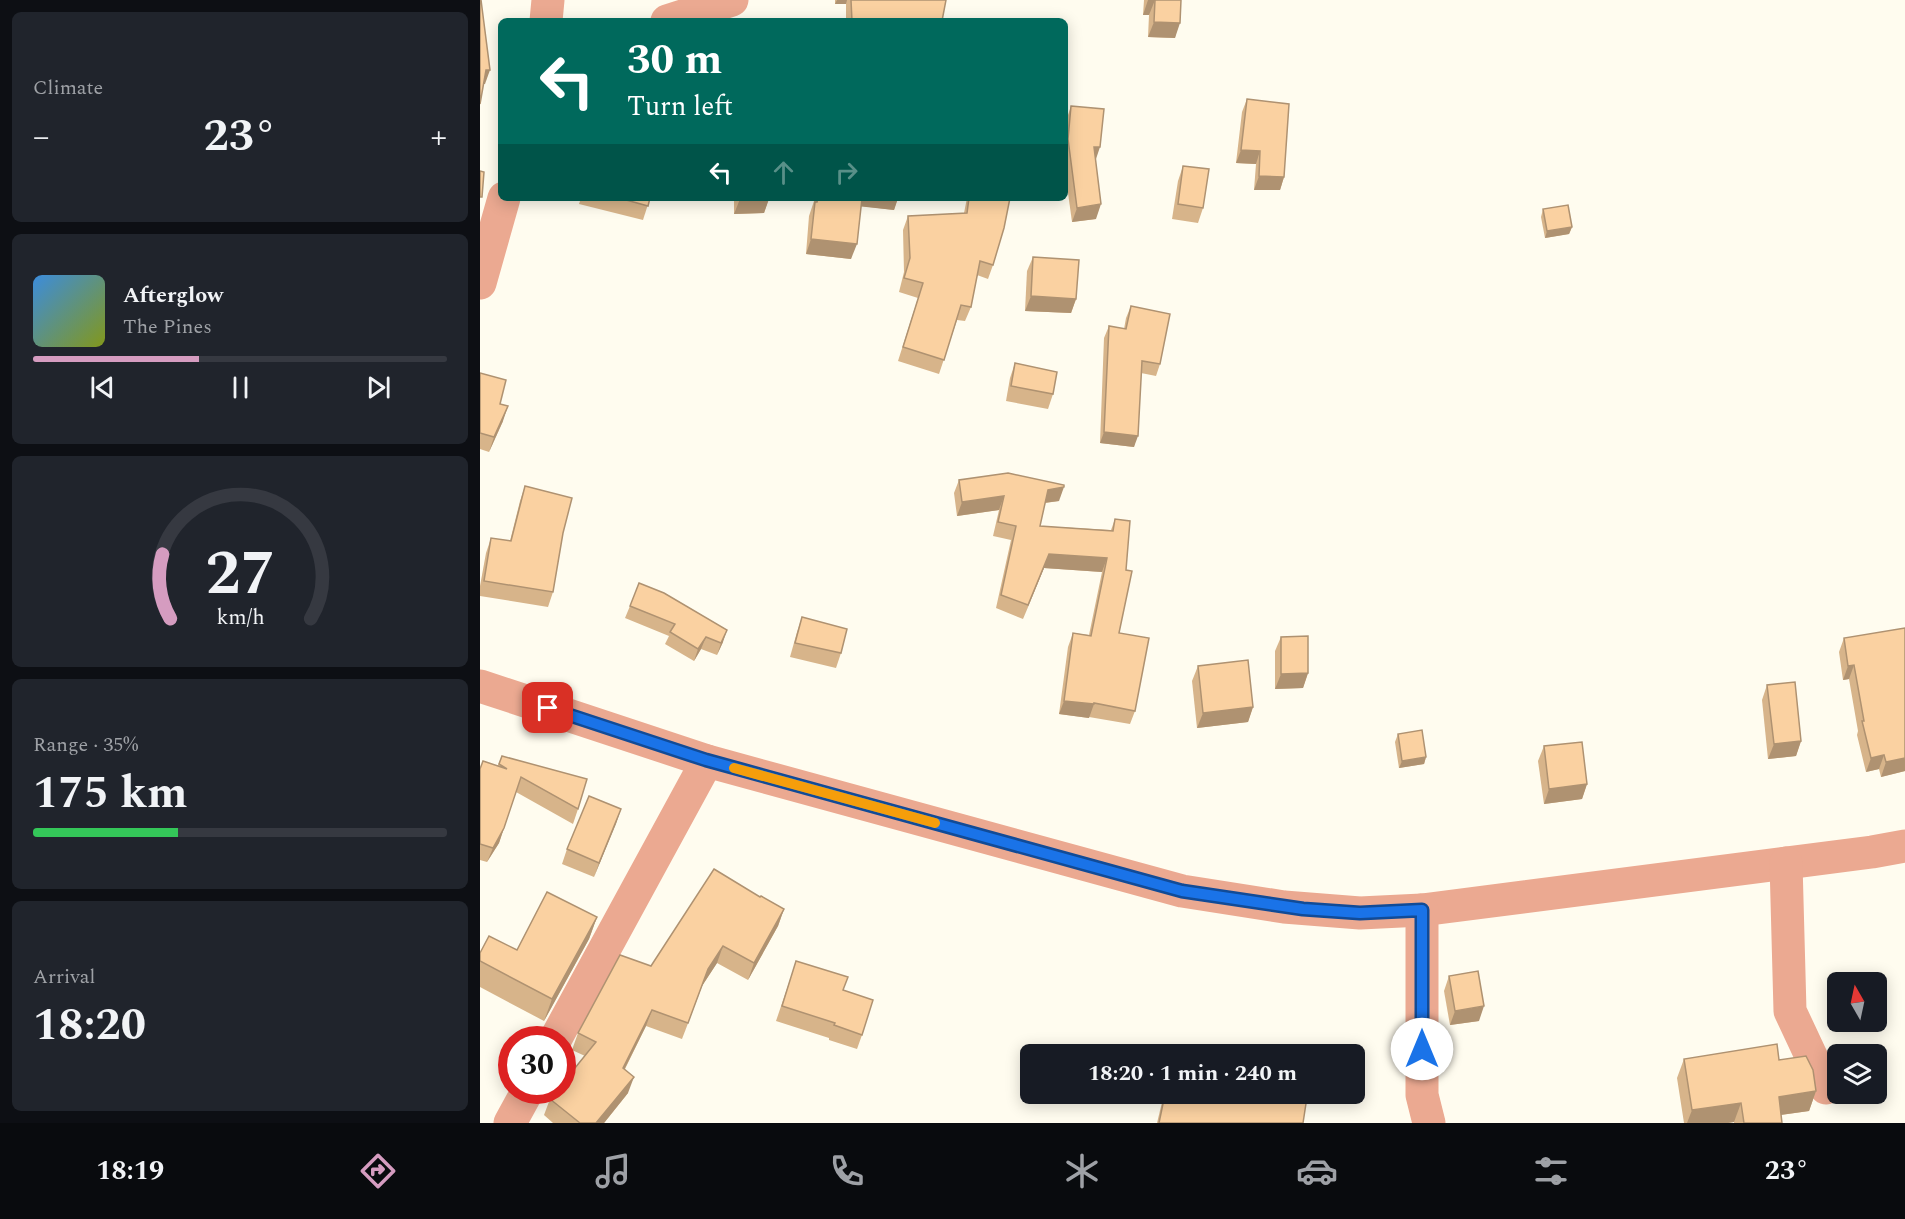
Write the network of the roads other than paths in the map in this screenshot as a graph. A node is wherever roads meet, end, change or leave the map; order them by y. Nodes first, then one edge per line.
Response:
1 (548, 0) edge
2 (732, 0) edge
3 (546, 18) edge
4 (676, 18) edge
5 (503, 201) edge
6 (480, 283) edge
7 (480, 686) edge
8 (706, 760) junction
9 (1905, 846) edge
10 (1786, 863) junction
11 (1422, 910) junction
12 (563, 1026) edge
13 (1826, 1088) dead end
14 (520, 1104) edge
15 (510, 1123) edge
16 (1429, 1123) edge

1 - 3 street
2 - 4 street
5 - 6 street
7 - 8 street
8 - 11 street
8 - 12 street
9 - 10 street
10 - 11 street
10 - 13 street
11 - 16 street
14 - 15 street

